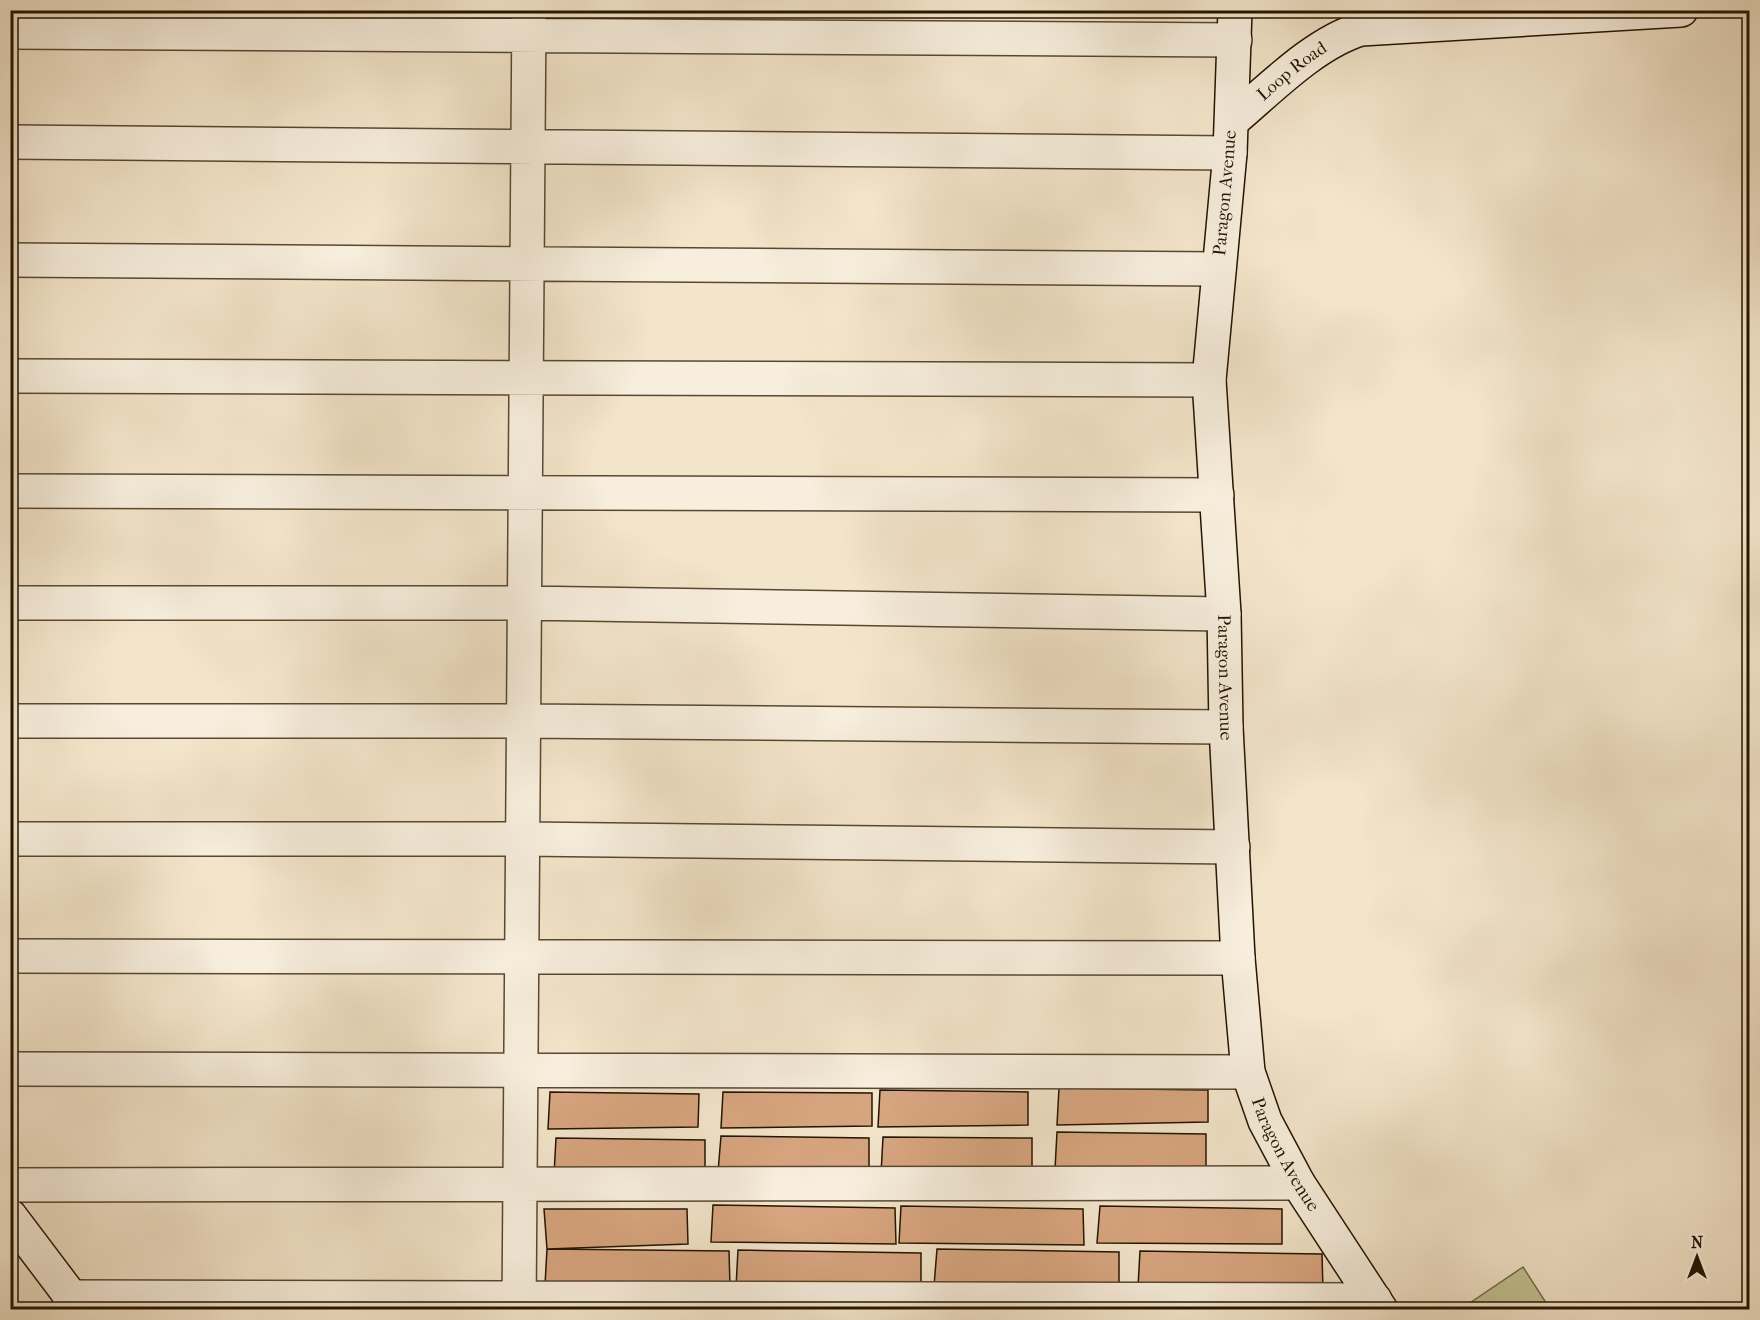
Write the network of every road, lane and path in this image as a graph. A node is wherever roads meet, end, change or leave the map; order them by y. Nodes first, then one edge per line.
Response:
1 (1681, 10) edge
2 (1598, 13) edge
3 (1483, 16) edge
4 (1361, 20) edge
5 (529, 23) edge
6 (1235, 26) edge
7 (10, 32) edge
8 (1232, 121) junction
9 (10, 142) edge
10 (528, 147) junction
11 (1230, 153) junction
12 (10, 260) edge
13 (527, 264) junction
14 (1219, 269) junction
15 (10, 376) edge
16 (526, 377) junction
17 (1209, 380) junction
18 (10, 491) edge
19 (525, 493) junction
20 (1217, 495) junction
21 (10, 603) edge
22 (525, 603) junction
23 (1224, 615) junction
24 (10, 721) edge
25 (524, 721) junction
26 (1226, 728) junction
27 (10, 839) edge
28 (523, 839) junction
29 (1233, 847) junction
30 (10, 956) edge
31 (522, 956) junction
32 (1238, 958) junction
33 (10, 1069) edge
34 (521, 1070) junction
35 (1248, 1072) junction
36 (1299, 1183) junction
37 (520, 1184) junction
38 (10, 1185) edge
39 (10, 1216) edge
40 (75, 1303) edge
41 (519, 1303) edge
42 (1378, 1305) edge

1 - 2 street, Loop Road
2 - 3 street, Loop Road
3 - 4 street, Loop Road
4 - 8 street, Loop Road
5 - 6 street
5 - 7 street
5 - 10 street
6 - 8 street, Paragon Avenue
8 - 11 street, Paragon Avenue
9 - 10 street
10 - 11 street
10 - 13 street
11 - 14 street, Paragon Avenue
12 - 13 street
13 - 14 street
13 - 16 street
14 - 17 street, Paragon Avenue
15 - 16 street
16 - 17 street
16 - 19 street
17 - 20 street, Paragon Avenue
18 - 19 street
19 - 20 street
19 - 22 street
20 - 23 street, Paragon Avenue
21 - 22 street
22 - 23 street
22 - 25 street
23 - 26 street, Paragon Avenue
24 - 25 street
25 - 26 street
25 - 28 street
26 - 29 street, Paragon Avenue
27 - 28 street
28 - 29 street
28 - 31 street
29 - 32 street, Paragon Avenue
30 - 31 street
31 - 32 street
31 - 34 street
32 - 35 street, Paragon Avenue
33 - 34 street
34 - 35 street
34 - 37 street
35 - 36 street, Paragon Avenue
36 - 37 street
36 - 42 street, Paragon Avenue
37 - 38 street
37 - 41 street
39 - 40 street
40 - 41 street
41 - 42 street

